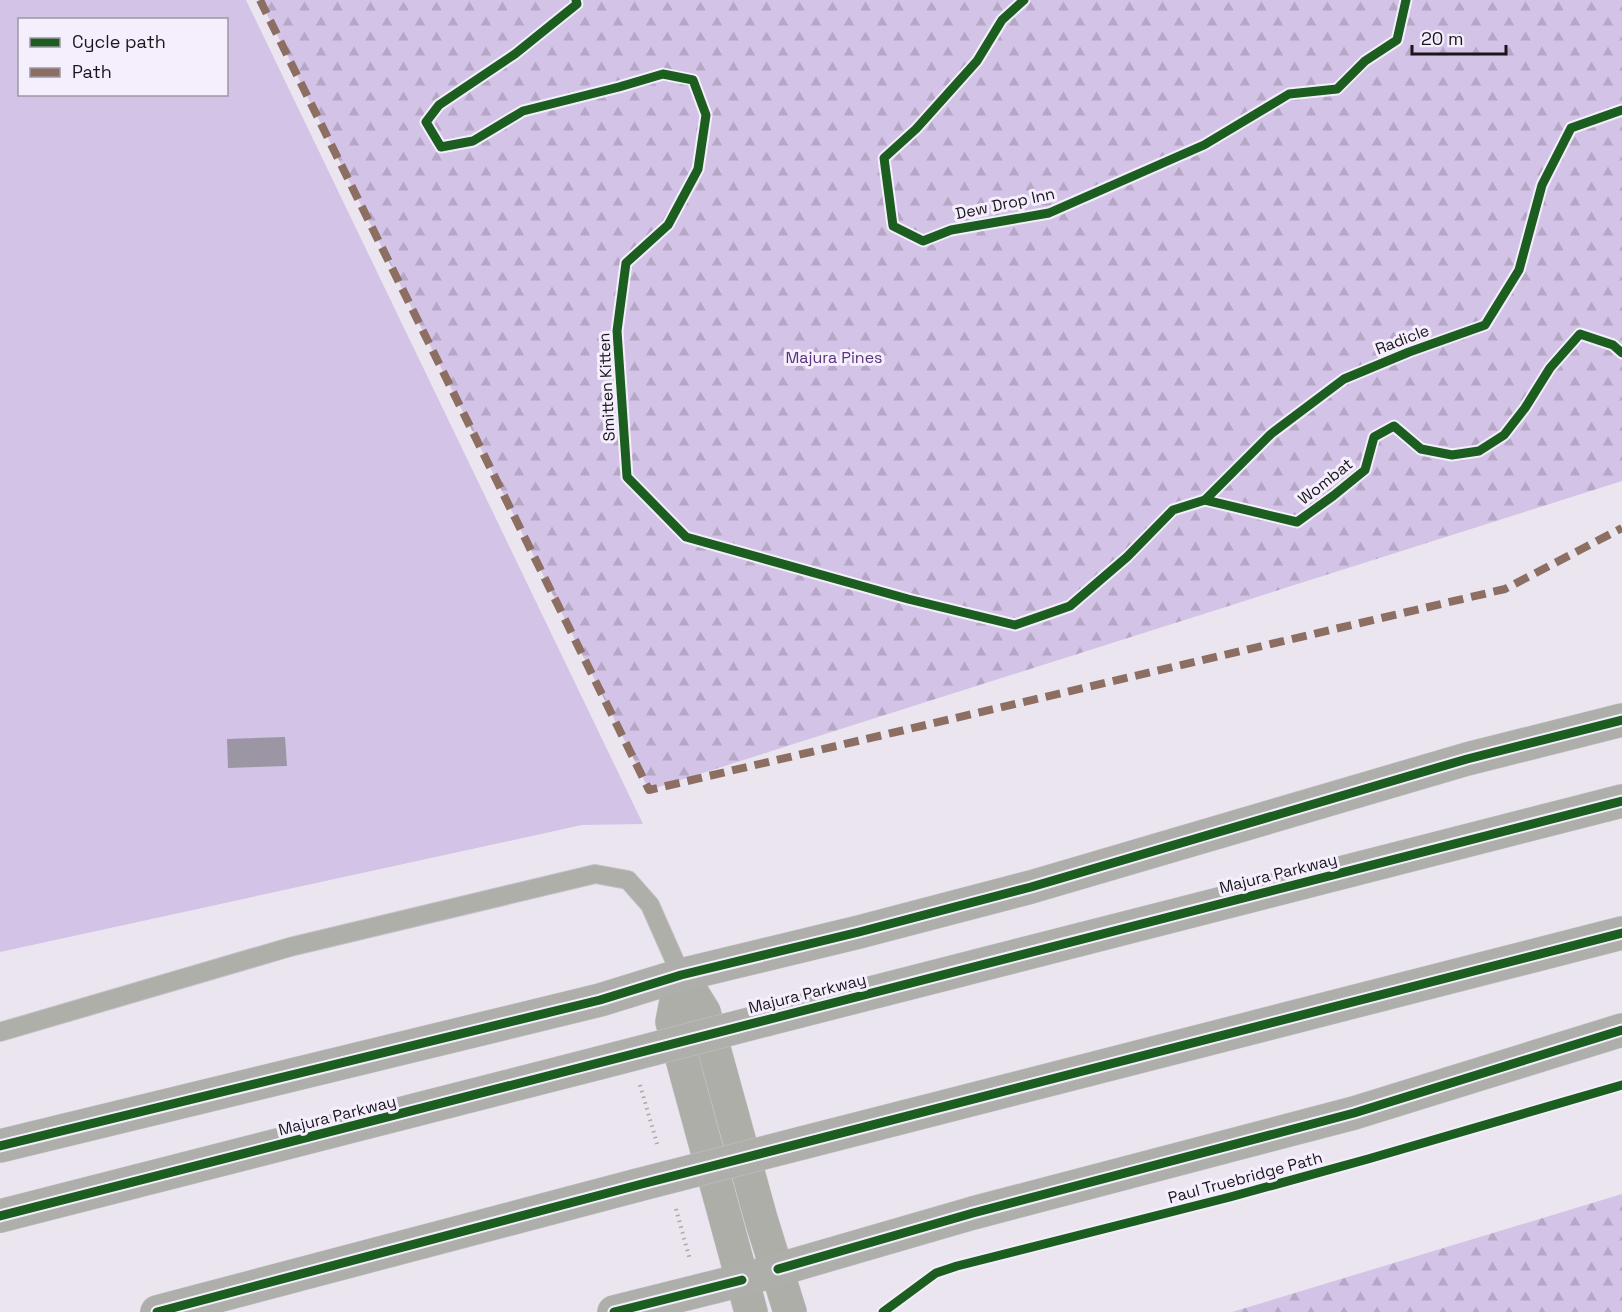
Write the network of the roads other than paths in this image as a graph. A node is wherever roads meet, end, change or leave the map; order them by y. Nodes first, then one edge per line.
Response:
1 (1622, 720) edge
2 (1622, 801) edge
3 (1622, 933) edge
4 (681, 975) junction
5 (1622, 1030) edge
6 (0, 1032) edge
7 (0, 1146) edge
8 (0, 1216) edge
9 (778, 1269) junction
10 (742, 1280) junction
11 (158, 1312) edge
12 (614, 1312) edge
13 (751, 1312) edge
14 (790, 1312) edge

1 - 4 highway
2 - 8 highway, Majura Parkway, bridge
3 - 11 highway, bridge
4 - 6 lane
4 - 7 highway
4 - 9 main road
4 - 10 main road
5 - 9 highway
9 - 10 highway
9 - 14 main road
10 - 12 highway
10 - 13 main road

